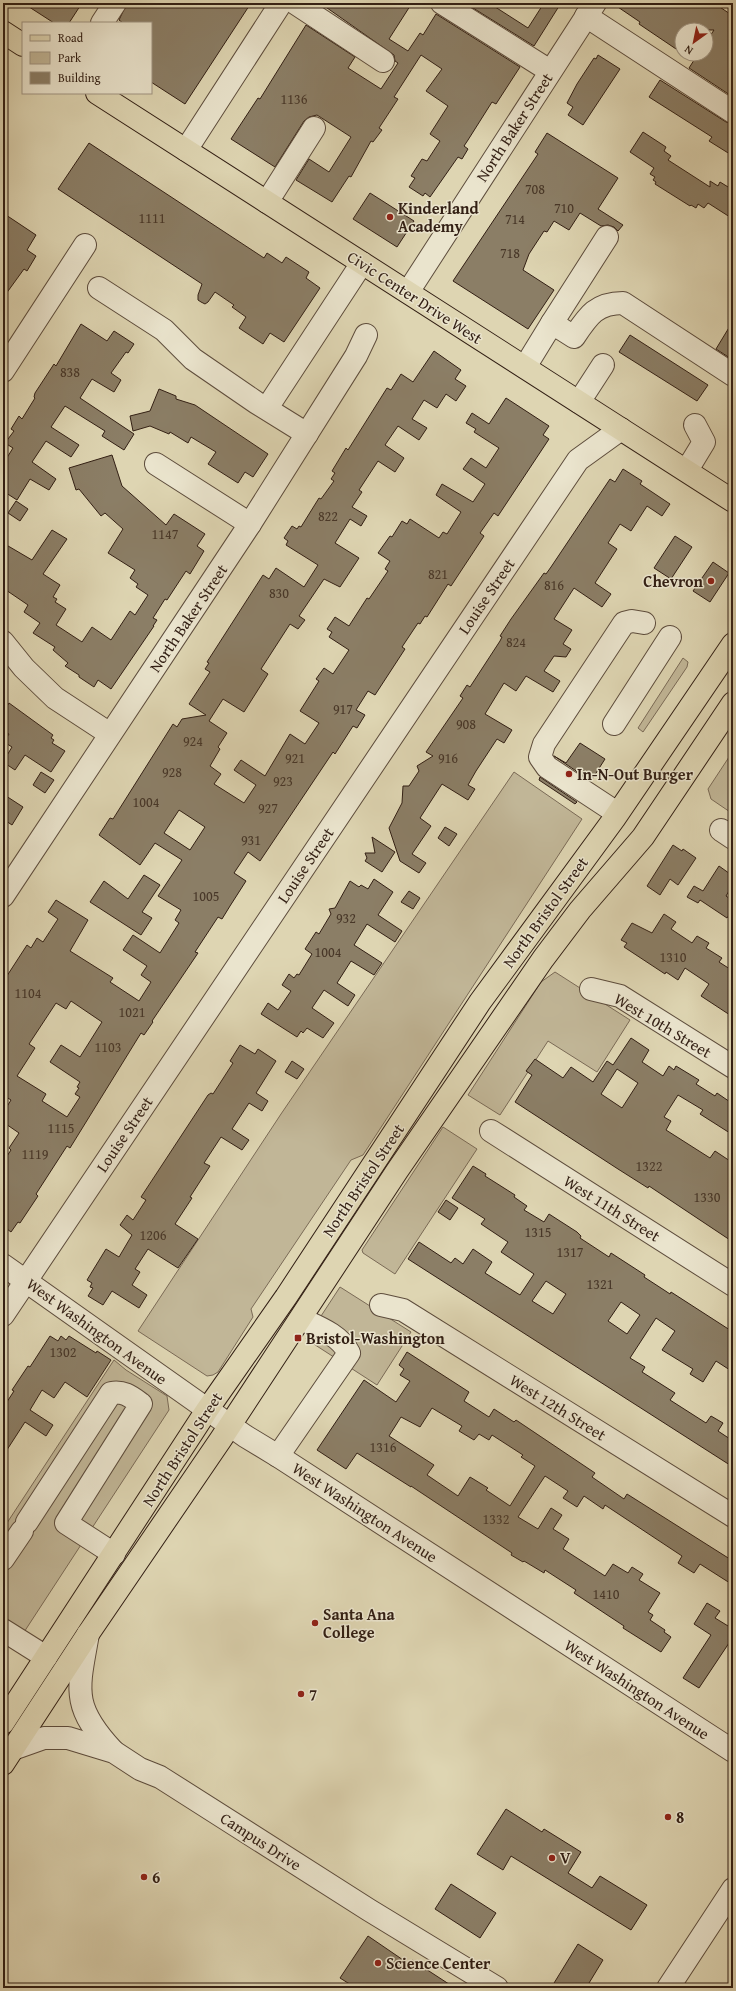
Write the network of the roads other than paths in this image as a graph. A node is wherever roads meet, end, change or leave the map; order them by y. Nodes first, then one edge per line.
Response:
1 (115, 3) edge
2 (281, 3) edge
3 (295, 3) edge
4 (442, 3) edge
5 (586, 9) edge
6 (103, 22) edge
7 (3, 32) edge
8 (22, 44) edge
9 (383, 61) dead end
10 (550, 71) junction
11 (99, 94) edge
12 (733, 112) edge
13 (314, 128) dead end
14 (186, 150) junction
15 (267, 202) junction
16 (607, 237) dead end
17 (85, 245) dead end
18 (362, 263) junction
19 (99, 288) dead end
20 (408, 292) junction
21 (552, 323) junction
22 (366, 335) dead end
23 (603, 365) dead end
24 (525, 367) junction
25 (3, 371) edge
26 (733, 375) edge
27 (579, 402) junction
28 (267, 408) junction
29 (621, 429) junction
30 (307, 434) junction
31 (707, 436) dead end
32 (156, 464) dead end
33 (687, 470) junction
34 (733, 501) edge
35 (250, 524) junction
36 (644, 623) dead end
37 (670, 637) dead end
38 (3, 642) edge
39 (733, 644) edge
40 (733, 703) edge
41 (614, 724) dead end
42 (110, 734) junction
43 (618, 813) junction
44 (3, 896) edge
45 (592, 989) dead end
46 (733, 1067) edge
47 (491, 1131) dead end
48 (3, 1265) edge
49 (26, 1280) junction
50 (733, 1285) edge
51 (381, 1305) dead end
52 (3, 1314) edge
53 (301, 1319) junction
54 (207, 1410) junction
55 (230, 1426) junction
56 (278, 1456) junction
57 (733, 1516) edge
58 (114, 1554) junction
59 (3, 1559) edge
60 (3, 1630) edge
61 (88, 1634) junction
62 (46, 1657) junction
63 (3, 1723) edge
64 (733, 1751) edge
65 (114, 1752) junction
66 (8, 1757) edge
67 (733, 1889) edge
68 (496, 1988) edge
69 (668, 1988) edge

1 - 6 street
2 - 14 street
3 - 9 street
4 - 10 street
5 - 10 street, North Baker Street
5 - 12 street
7 - 8 main road
10 - 20 street, North Baker Street
11 - 14 main road, Civic Center Drive West
13 - 15 street
14 - 15 main road, Civic Center Drive West
15 - 18 main road, Civic Center Drive West
16 - 21 street
17 - 25 street
18 - 20 main road, Civic Center Drive West
18 - 28 street
19 - 28 street
20 - 24 main road, Civic Center Drive West
21 - 24 street
21 - 26 street
22 - 30 street, North Baker Street
23 - 27 street
24 - 27 main road, Civic Center Drive West
27 - 29 main road, Civic Center Drive West
28 - 30 street
29 - 33 main road, Civic Center Drive West
29 - 49 street, Louise Street
30 - 35 street, North Baker Street
31 - 33 street
32 - 35 street
33 - 34 main road, Civic Center Drive West
35 - 42 street, North Baker Street
36 - 43 street
37 - 41 street
38 - 42 street
39 - 43 main road, North Bristol Street
40 - 53 main road, North Bristol Street
42 - 44 street, North Baker Street
43 - 54 main road, North Bristol Street
45 - 46 street, West 10th Street
47 - 50 street, West 11th Street
48 - 49 street, West Washington Avenue
49 - 52 street, Louise Street
49 - 54 street, West Washington Avenue
51 - 57 street, West 12th Street
53 - 55 main road, North Bristol Street
53 - 56 street
54 - 55 street, West Washington Avenue
54 - 58 main road, North Bristol Street
55 - 56 street, West Washington Avenue
55 - 61 main road, North Bristol Street
56 - 64 street, West Washington Avenue
58 - 59 street
58 - 62 main road, North Bristol Street
60 - 62 street
61 - 65 street
61 - 66 main road, North Bristol Street
62 - 63 main road, North Bristol Street
65 - 66 street, Campus Drive
65 - 68 street, Campus Drive
67 - 69 street

